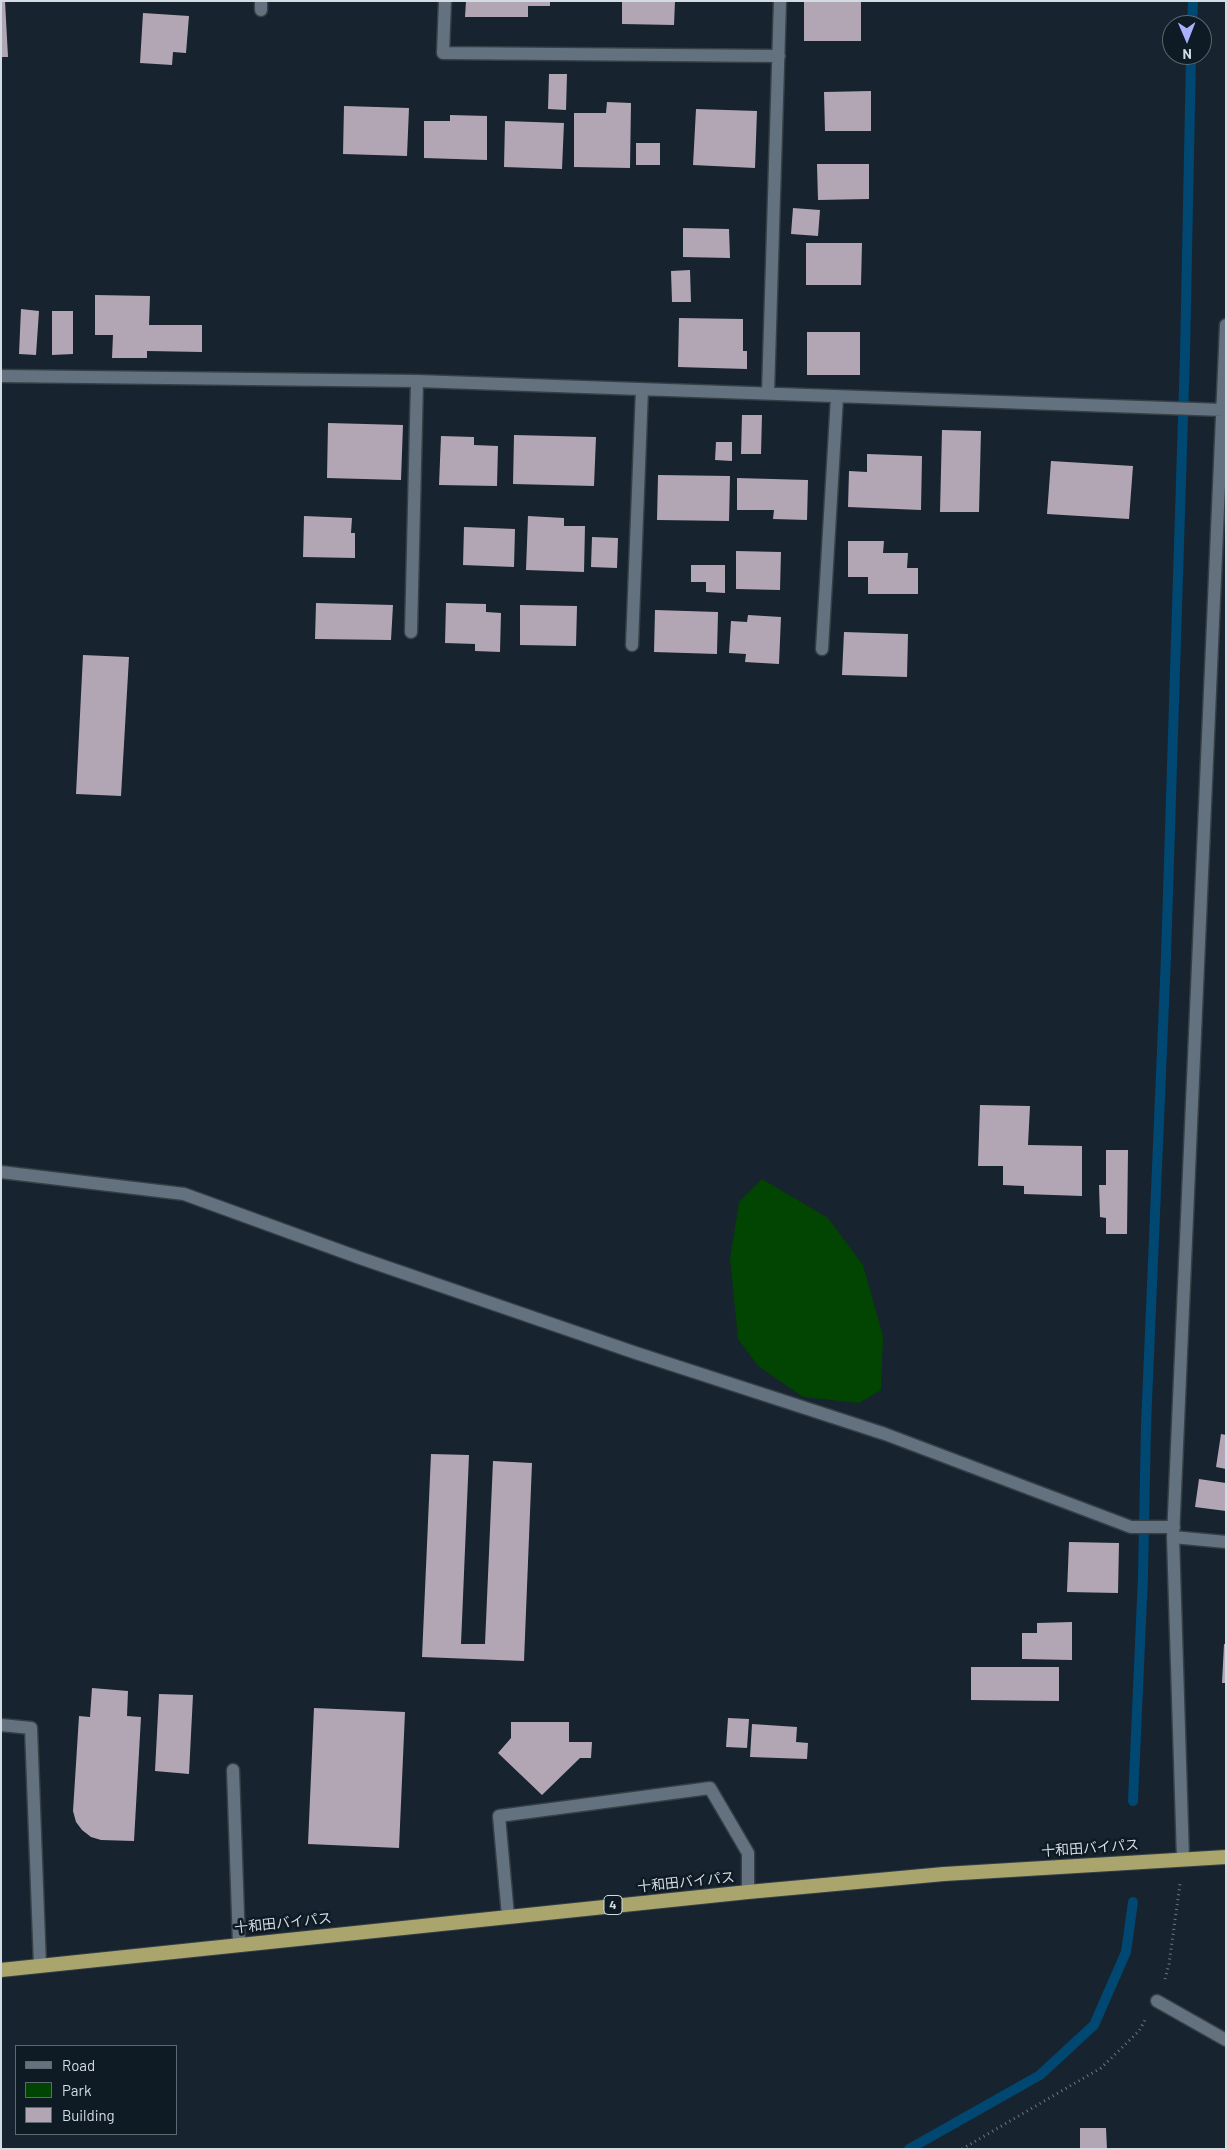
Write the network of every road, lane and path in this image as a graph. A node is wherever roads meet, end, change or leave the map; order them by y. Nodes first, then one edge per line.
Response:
1 (445, 1) edge
2 (780, 1) edge
3 (779, 56) junction
4 (1226, 325) edge
5 (1, 376) edge
6 (417, 381) junction
7 (642, 389) junction
8 (768, 393) junction
9 (837, 397) junction
10 (1223, 410) junction
11 (411, 632) dead end
12 (632, 645) dead end
13 (822, 650) dead end
14 (1, 1172) edge
15 (1173, 1532) junction
16 (1226, 1542) edge
17 (1, 1725) edge
18 (233, 1770) dead end
19 (1226, 1857) edge
20 (1183, 1858) junction
21 (748, 1892) junction
22 (508, 1916) junction
23 (240, 1944) junction
24 (40, 1966) junction
25 (1, 1970) edge
26 (1158, 2001) junction
27 (1226, 2040) edge
28 (962, 2149) edge

1 - 3 street
2 - 3 street
3 - 8 street
4 - 10 street
5 - 6 street
6 - 7 street
6 - 11 street
7 - 8 street
7 - 12 street
8 - 9 street
9 - 10 street
9 - 13 street
10 - 15 street
14 - 15 street
15 - 16 street
15 - 20 street
17 - 24 street
18 - 23 street
19 - 20 highway, 十和田バイパス / 4
20 - 21 highway, 十和田バイパス / 4
20 - 26 path
21 - 22 highway, 十和田バイパス / 4
21 - 22 street
22 - 23 highway, 十和田バイパス / 4
23 - 24 highway, 十和田バイパス / 4
24 - 25 highway, 十和田バイパス / 4
26 - 27 street
26 - 28 path

